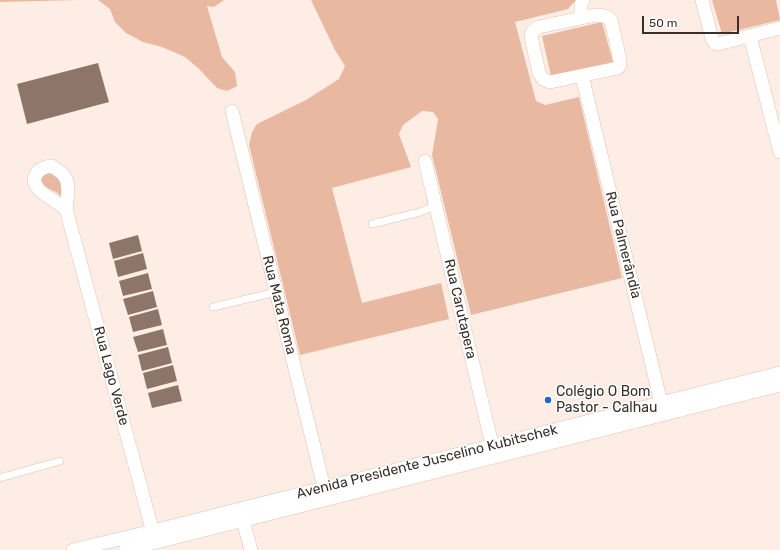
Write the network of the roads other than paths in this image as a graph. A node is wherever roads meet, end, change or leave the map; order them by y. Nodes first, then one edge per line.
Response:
1 (583, 0) edge
2 (702, 0) edge
3 (581, 18) junction
4 (780, 28) edge
5 (750, 36) junction
6 (582, 76) junction
7 (232, 111) dead end
8 (780, 152) edge
9 (424, 161) dead end
10 (435, 206) junction
11 (66, 209) dead end
12 (372, 224) dead end
13 (276, 292) junction
14 (213, 308) dead end
15 (780, 373) edge
16 (780, 385) edge
17 (662, 409) junction
18 (494, 451) junction
19 (60, 461) dead end
20 (0, 478) edge
21 (326, 494) junction
22 (242, 515) junction
23 (155, 537) junction
24 (73, 550) edge
25 (125, 550) edge
26 (251, 550) edge

1 - 3 street
2 - 5 street
3 - 6 street
3 - 6 street
4 - 5 street
5 - 8 street
6 - 17 street, Rua Palmerândia
7 - 13 street, Rua Mata Roma
9 - 10 street, Rua Carutapera
10 - 12 lane
10 - 18 street, Rua Carutapera
11 - 23 street, Rua Lago Verde
13 - 14 lane
13 - 21 street, Rua Mata Roma
15 - 17 street, Avenida Presidente Juscelino Kubitschek
16 - 17 street, Avenida Presidente Juscelino Kubitschek
17 - 18 street, Avenida Presidente Juscelino Kubitschek
18 - 21 street, Avenida Presidente Juscelino Kubitschek
19 - 20 lane
21 - 22 street, Avenida Presidente Juscelino Kubitschek
22 - 23 street, Avenida Presidente Juscelino Kubitschek
22 - 26 street
23 - 24 street, Avenida Presidente Juscelino Kubitschek
23 - 25 street, Avenida Presidente Juscelino Kubitschek

